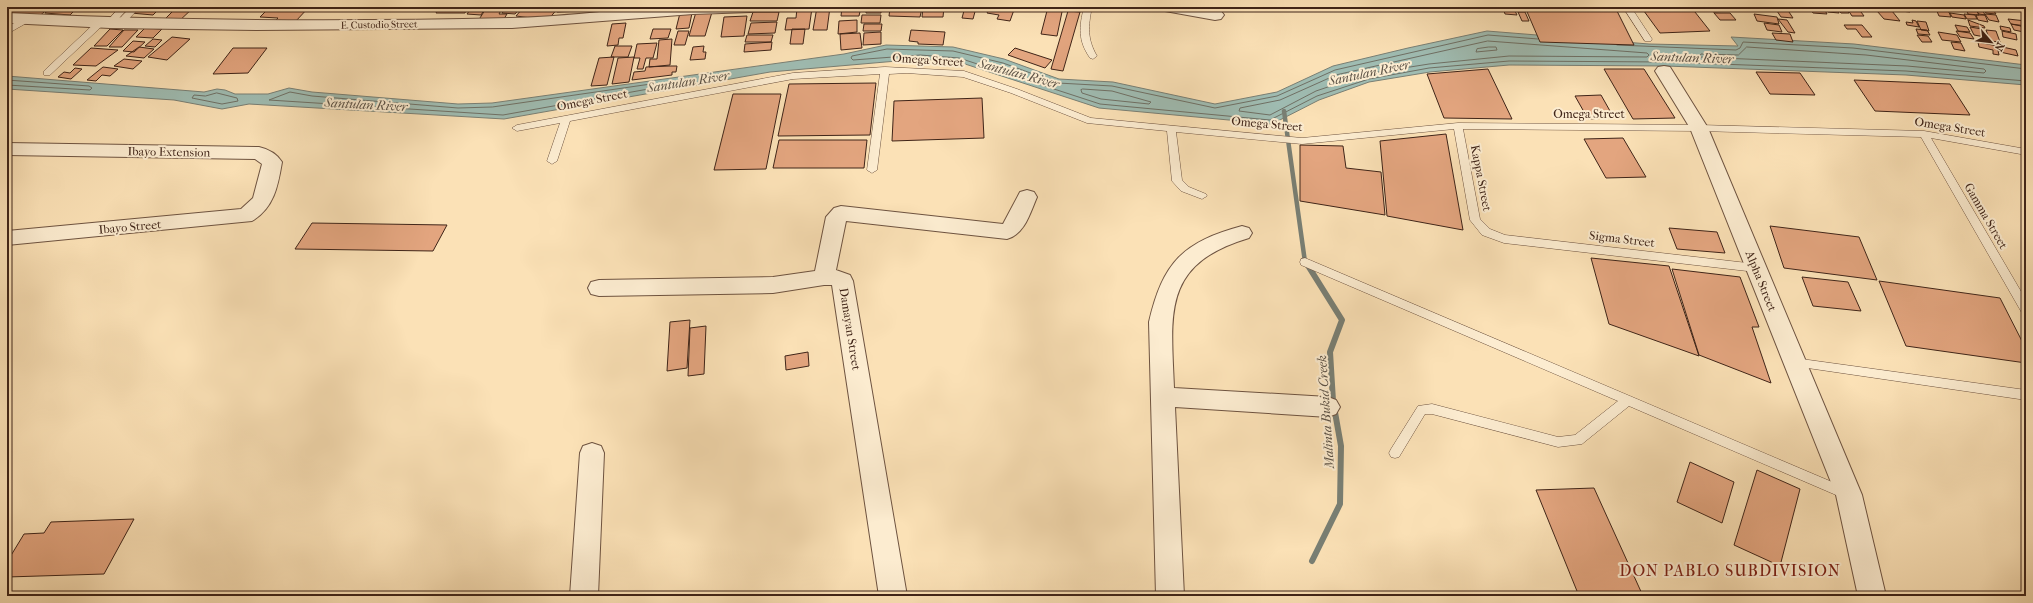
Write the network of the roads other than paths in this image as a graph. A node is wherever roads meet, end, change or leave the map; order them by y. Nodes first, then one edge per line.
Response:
1 (136, 7) edge
2 (427, 7) edge
3 (751, 7) edge
4 (1088, 7) edge
5 (1171, 7) edge
6 (1627, 7) edge
7 (673, 9) edge
8 (1215, 15) dead end
9 (7, 18) edge
10 (27, 19) junction
11 (114, 19) edge
12 (418, 23) junction
13 (7, 31) edge
14 (1648, 39) dead end
15 (1093, 56) dead end
16 (885, 70) junction
17 (1664, 71) dead end
18 (47, 73) dead end
19 (566, 118) junction
20 (1458, 126) junction
21 (517, 128) dead end
22 (1699, 128) junction
23 (1171, 129) junction
24 (1924, 134) junction
25 (7, 149) edge
26 (2026, 152) edge
27 (552, 161) dead end
28 (872, 170) dead end
29 (1202, 196) dead end
30 (1027, 197) dead end
31 (253, 213) joint
32 (1486, 232) joint
33 (1242, 234) dead end
34 (7, 238) edge
35 (1305, 262) dead end
36 (1756, 268) junction
37 (824, 277) junction
38 (598, 288) dead end
39 (2026, 310) edge
40 (1794, 362) junction
41 (2026, 395) edge
42 (1163, 397) junction
43 (1628, 400) junction
44 (1328, 407) dead end
45 (592, 453) dead end
46 (1395, 453) dead end
47 (1849, 495) junction
48 (584, 596) edge
49 (893, 596) edge
50 (1170, 596) edge
51 (1872, 596) edge

1 - 11 lane
2 - 12 street
3 - 7 street, E. Custodio Street
4 - 15 lane
5 - 8 street
6 - 14 lane
7 - 12 street, E. Custodio Street
9 - 10 street, E. Custodio Street
10 - 11 street, E. Custodio Street
10 - 13 lane
11 - 12 street, E. Custodio Street
11 - 18 lane
16 - 19 lane, Omega Street
16 - 23 lane, Omega Street
16 - 28 lane
17 - 22 street, Alpha Street
19 - 21 lane, Omega Street
19 - 27 lane
20 - 22 lane, Omega Street
20 - 23 lane, Omega Street
20 - 32 lane, Kappa Street
22 - 24 lane, Omega Street
22 - 36 street, Alpha Street
23 - 29 lane
24 - 26 lane, Omega Street
24 - 39 lane, Gamma Street
25 - 31 street, Ibayo Extension
30 - 37 street
31 - 34 street, Ibayo Street
32 - 36 lane, Sigma Street
33 - 42 street
35 - 43 lane
36 - 40 street, Alpha Street
37 - 38 street, Damayan Street
37 - 49 street, Damayan Street
40 - 41 lane
40 - 47 street, Alpha Street
42 - 44 street
42 - 50 street
43 - 46 lane
43 - 47 lane
45 - 48 street
47 - 51 street, Alpha Street

